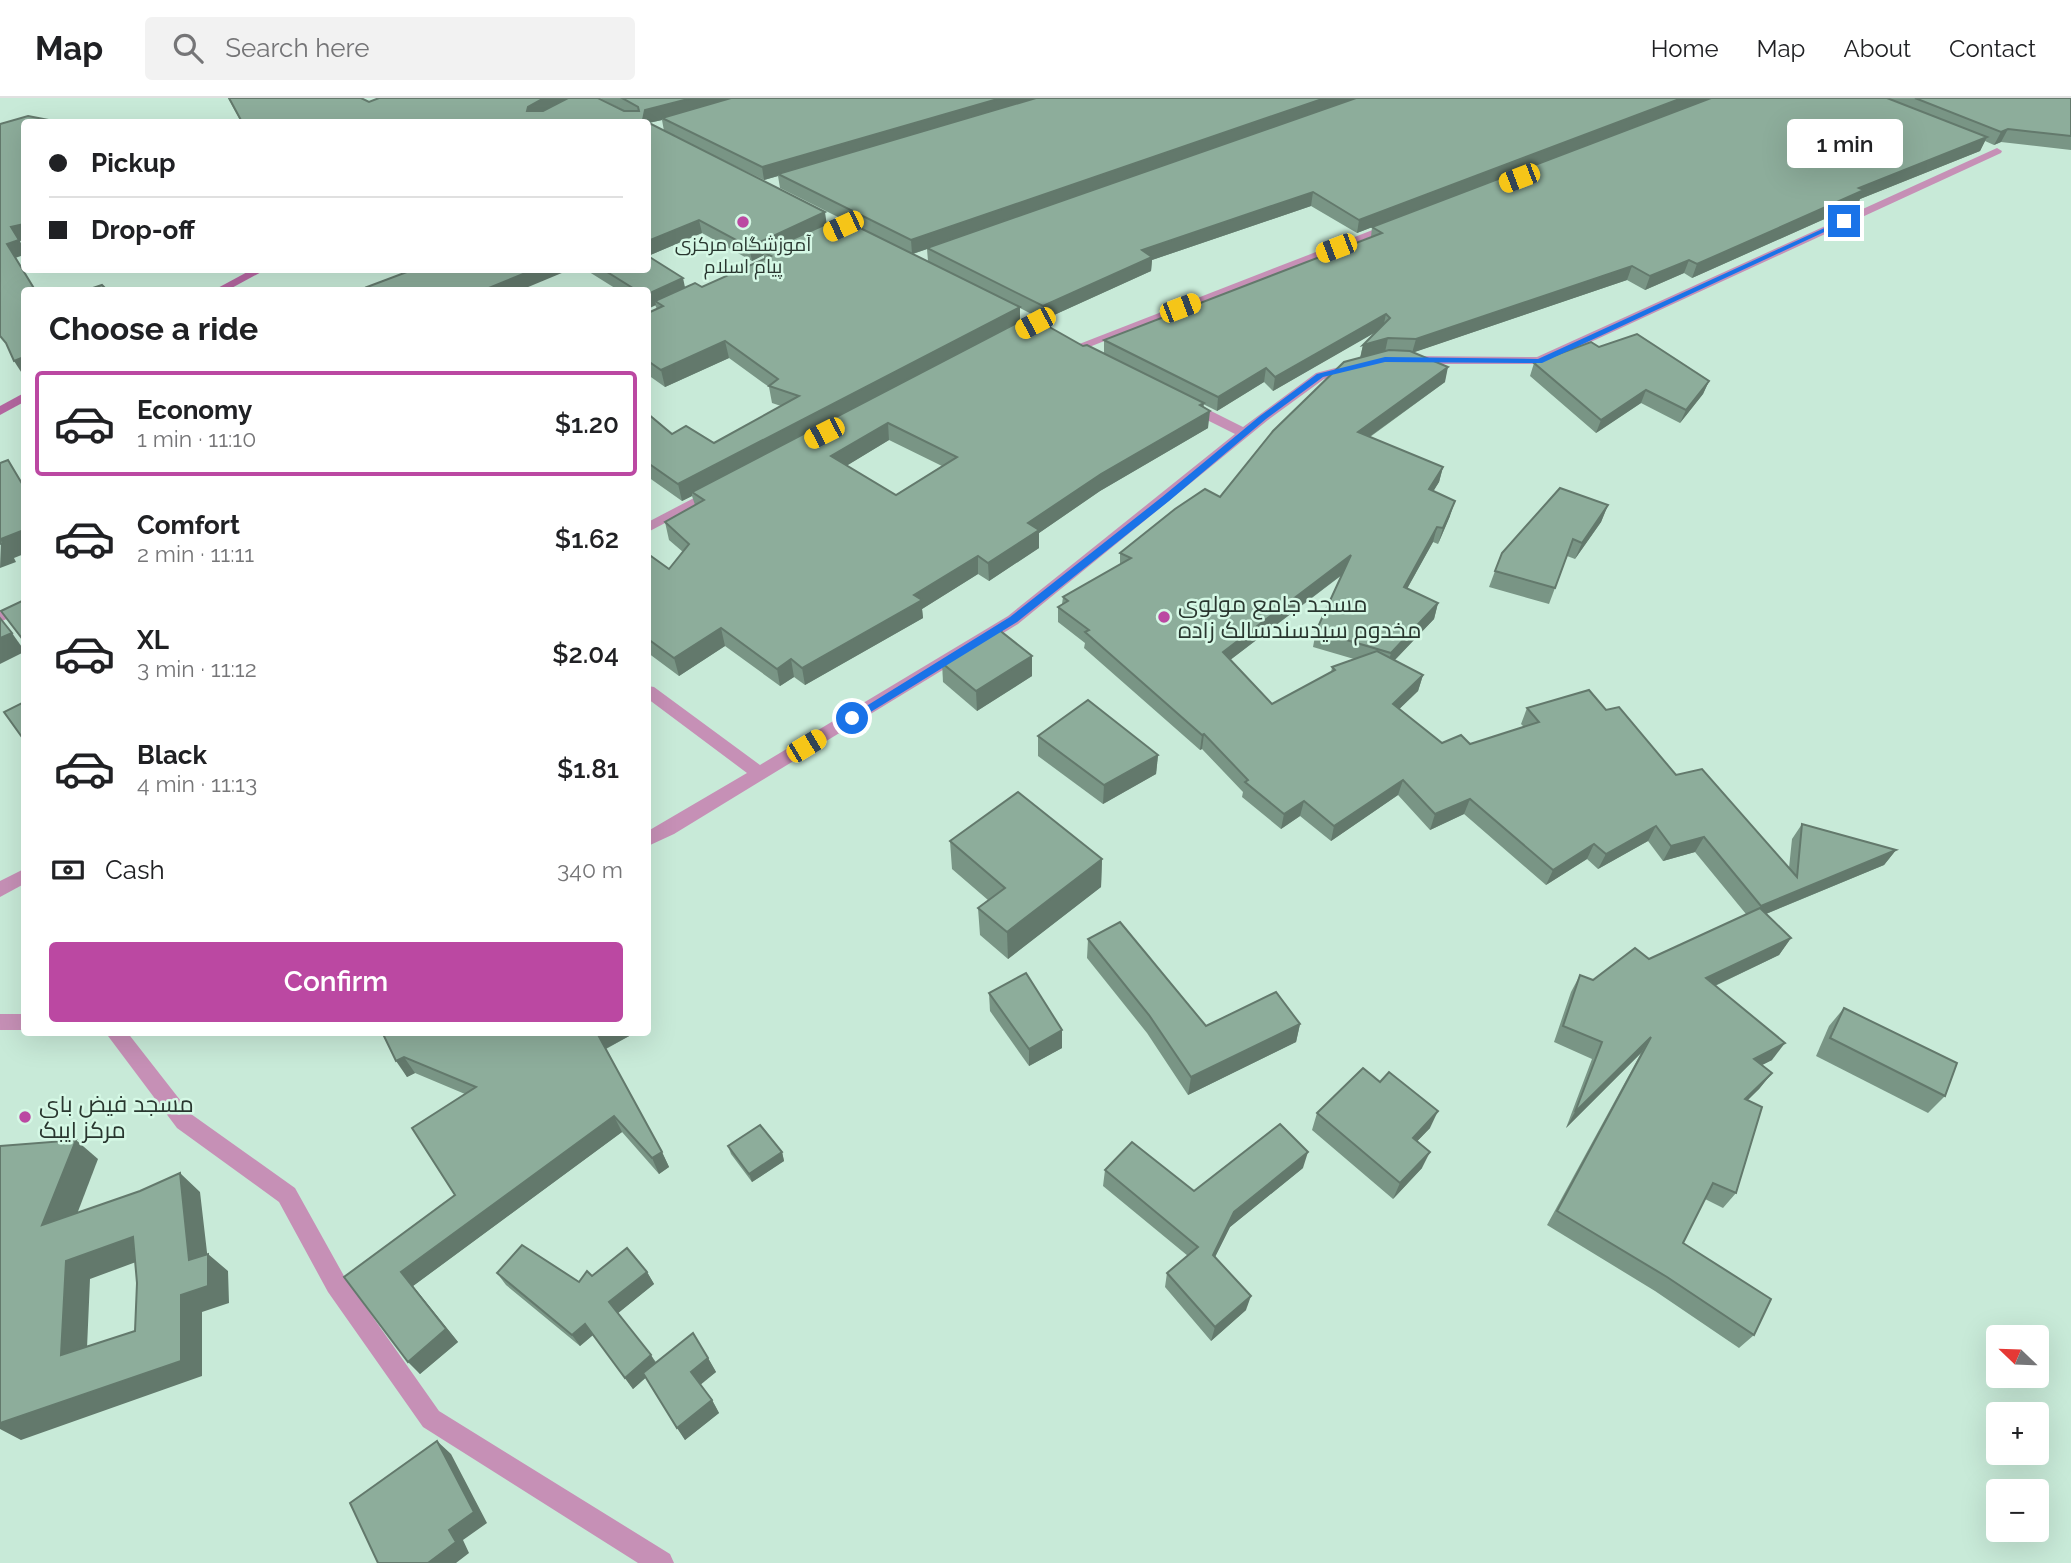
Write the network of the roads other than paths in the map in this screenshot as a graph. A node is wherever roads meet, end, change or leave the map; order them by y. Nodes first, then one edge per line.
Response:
1 (1984, 146) edge
2 (1401, 223) edge
3 (253, 273) edge
4 (226, 287) edge
5 (1087, 354) edge
6 (1398, 359) edge
7 (1372, 363) edge
8 (21, 399) edge
9 (1184, 403) edge
10 (0, 411) edge
11 (1244, 433) junction
12 (730, 483) edge
13 (651, 526) edge
14 (21, 606) edge
15 (0, 617) edge
16 (651, 693) edge
17 (760, 774) junction
18 (651, 838) edge
19 (21, 878) edge
20 (0, 890) edge
21 (0, 1022) edge
22 (21, 1022) edge
23 (118, 1036) edge
24 (661, 1563) edge

1 - 6 street
2 - 5 street
3 - 4 main road
7 - 11 street
8 - 10 main road
9 - 11 street
11 - 17 street
12 - 13 street
14 - 15 street
16 - 17 street
17 - 18 street
19 - 20 street
21 - 22 street
23 - 24 street

